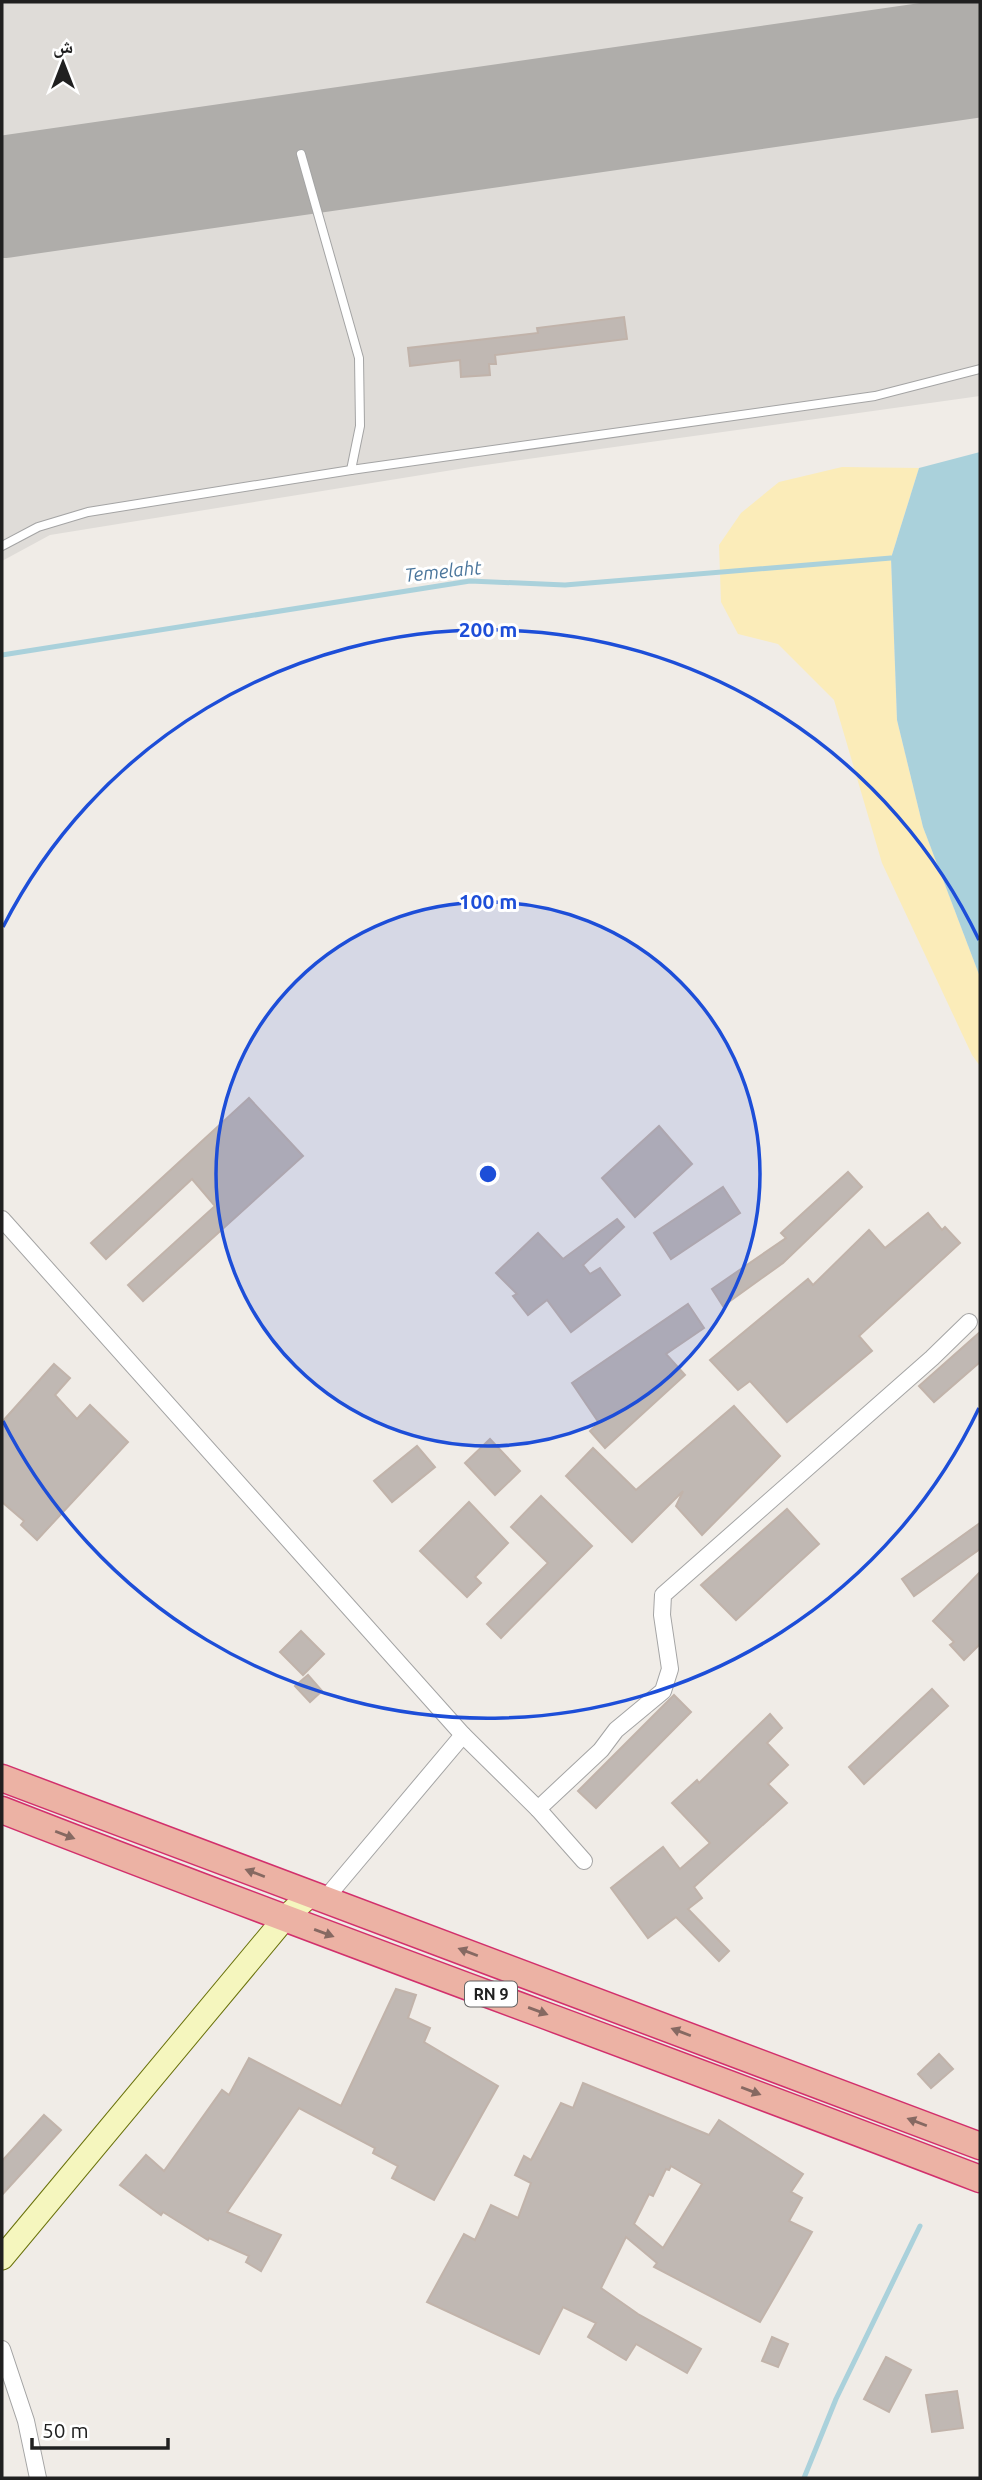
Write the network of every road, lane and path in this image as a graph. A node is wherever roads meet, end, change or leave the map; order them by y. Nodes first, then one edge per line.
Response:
1 (301, 154) dead end
2 (980, 369) edge
3 (351, 470) junction
4 (2, 546) edge
5 (2, 1219) edge
6 (969, 1322) dead end
7 (463, 1735) junction
8 (2, 1778) edge
9 (538, 1809) junction
10 (2, 1811) edge
11 (584, 1861) dead end
12 (318, 1896) junction
13 (285, 1918) junction
14 (980, 2146) edge
15 (980, 2179) edge
16 (2, 2258) edge
17 (2, 2349) edge
18 (38, 2478) edge

1 - 3 lane
2 - 3 lane
3 - 4 lane
5 - 7 street
6 - 9 street
7 - 9 street
7 - 12 street
12 -> 8 highway, RN 9
9 - 11 street
10 -> 13 highway, RN 9
12 - 13 main road
14 -> 12 highway, RN 9
13 -> 15 highway, RN 9
13 - 16 main road
17 - 18 street

